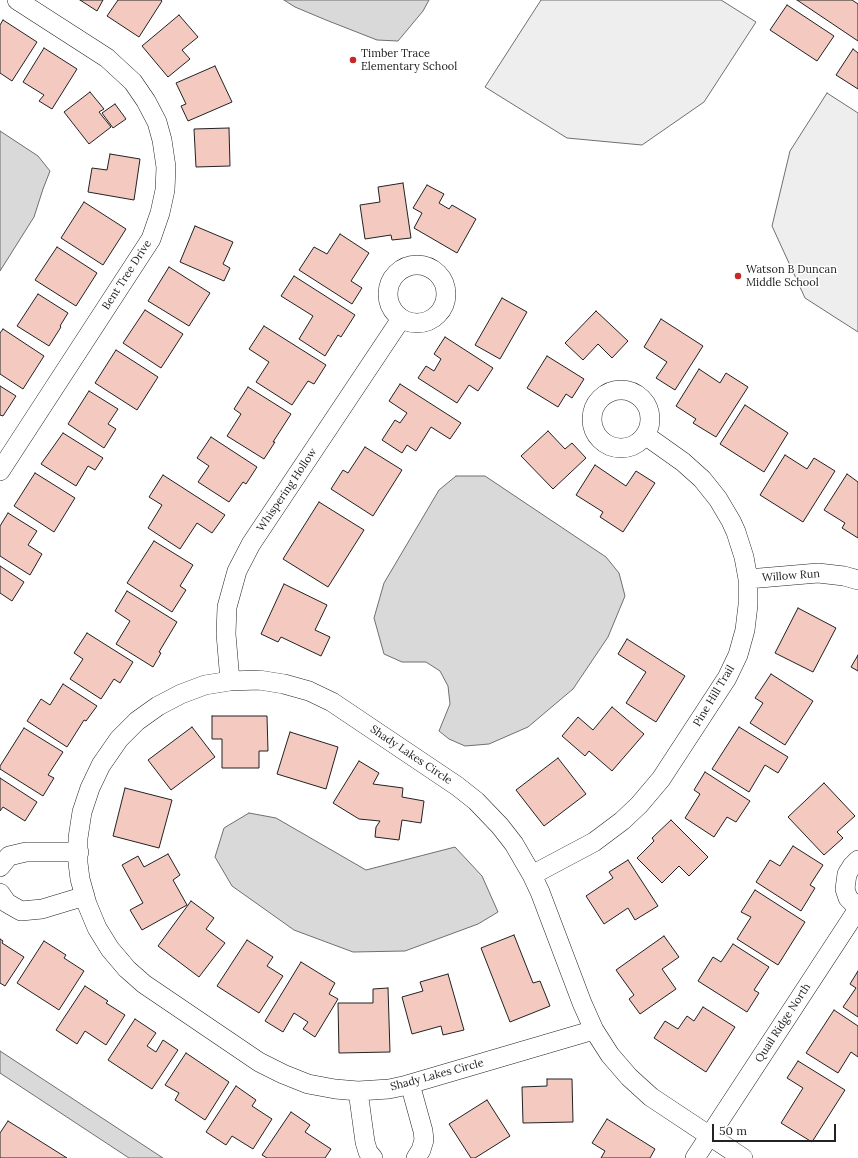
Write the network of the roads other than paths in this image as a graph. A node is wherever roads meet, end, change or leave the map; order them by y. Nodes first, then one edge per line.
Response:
1 (17, 0) edge
2 (401, 319) dead end
3 (645, 435) dead end
4 (0, 471) edge
5 (748, 579) junction
6 (858, 580) edge
7 (230, 681) junction
8 (79, 852) junction
9 (858, 860) edge
10 (0, 866) edge
11 (532, 874) junction
12 (0, 893) edge
13 (85, 896) junction
14 (858, 909) edge
15 (594, 1030) junction
16 (410, 1084) junction
17 (358, 1091) junction
18 (709, 1136) junction
19 (373, 1158) edge
20 (416, 1158) edge
21 (695, 1158) edge
22 (743, 1158) edge

1 - 4 street, Bent Tree Drive
2 - 7 street, Whispering Hollow
3 - 5 street, Pine Hill Trail
5 - 6 street, Willow Run
5 - 11 street, Pine Hill Trail
7 - 8 street, Shady Lakes Circle
7 - 11 street, Shady Lakes Circle
8 - 10 street
8 - 13 street, Shady Lakes Circle
9 - 14 street, Quail Ridge North
11 - 15 street, Shady Lakes Circle
12 - 13 street
13 - 17 street, Shady Lakes Circle
14 - 18 street, Quail Ridge North
15 - 16 street, Shady Lakes Circle
15 - 18 street
16 - 17 street, Shady Lakes Circle
16 - 20 street
17 - 19 street
18 - 21 street, Quail Ridge North
18 - 22 street

